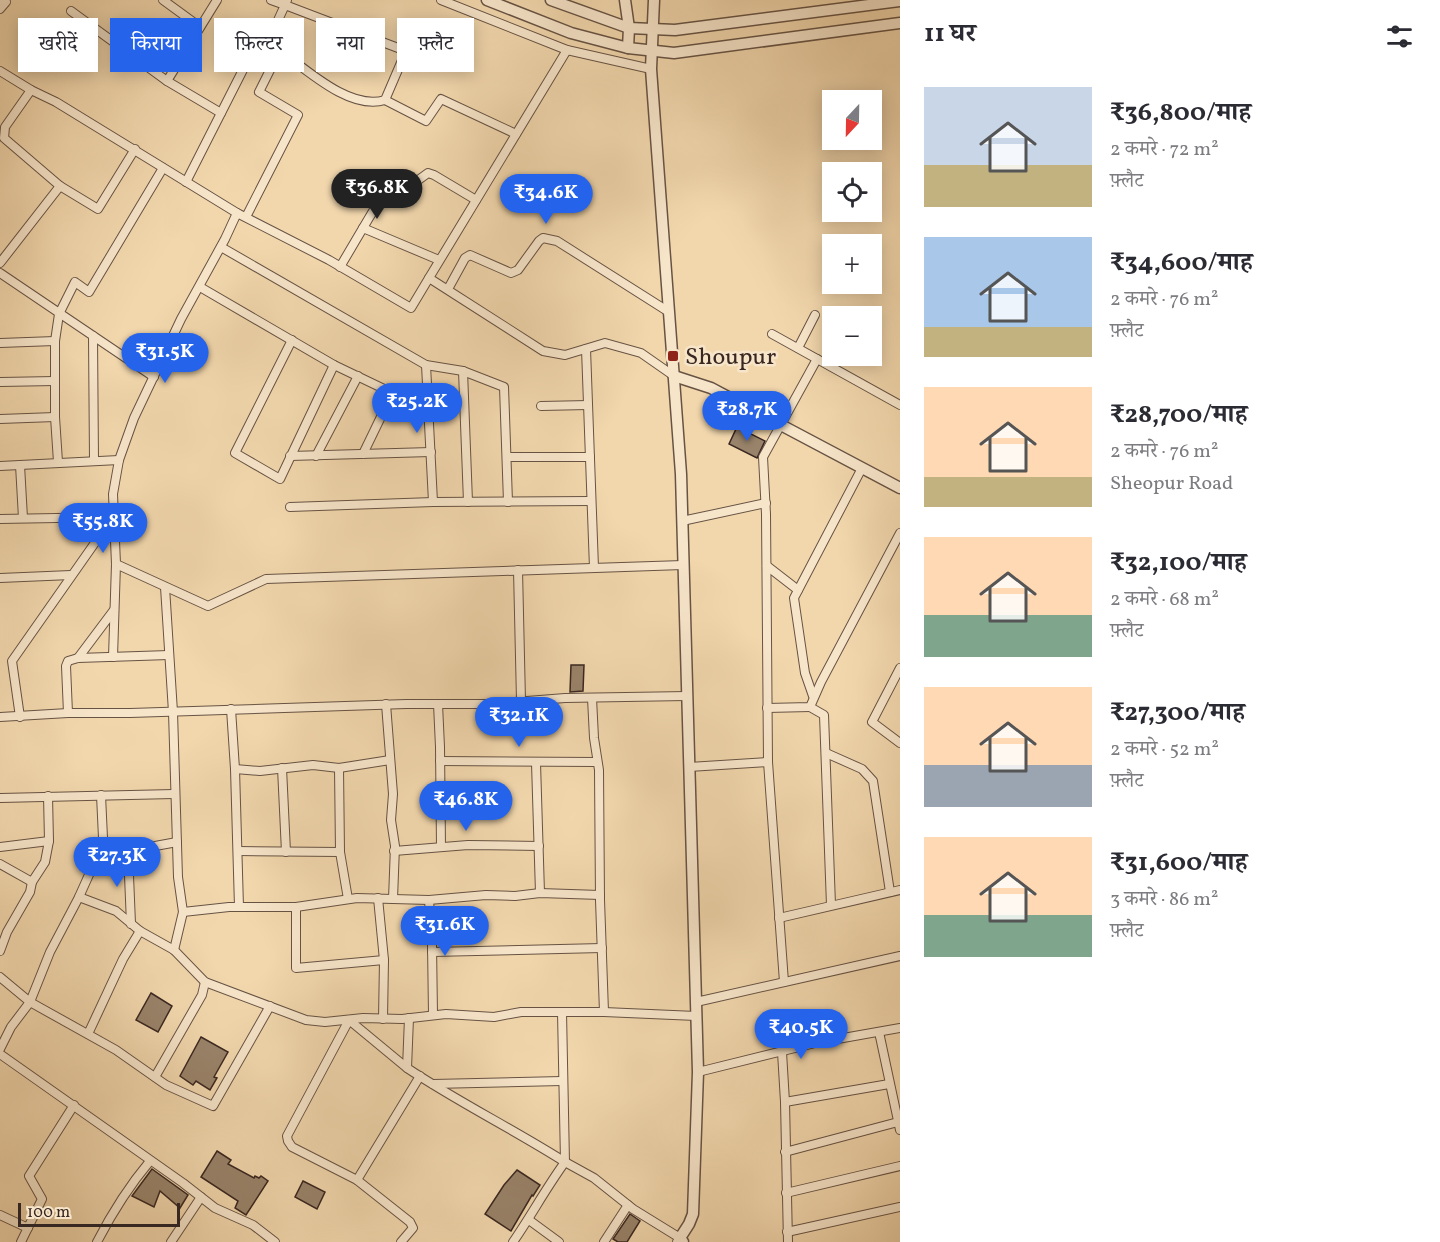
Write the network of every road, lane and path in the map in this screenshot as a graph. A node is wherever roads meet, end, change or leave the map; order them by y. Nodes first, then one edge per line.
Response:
1 (3, 0) edge
2 (163, 0) edge
3 (217, 0) edge
4 (271, 0) edge
5 (441, 0) edge
6 (487, 0) edge
7 (551, 0) edge
8 (625, 0) edge
9 (654, 0) edge
10 (900, 1) edge
11 (286, 2) edge
12 (0, 9) edge
13 (71, 11) dead end
14 (188, 18) edge
15 (279, 18) edge
16 (900, 23) edge
17 (202, 24) edge
18 (630, 28) junction
19 (652, 30) junction
20 (628, 48) junction
21 (567, 50) junction
22 (650, 51) junction
23 (304, 68) edge
24 (651, 69) junction
25 (0, 71) edge
26 (172, 72) edge
27 (241, 72) edge
28 (269, 72) edge
29 (167, 81) junction
30 (31, 90) junction
31 (385, 100) junction
32 (220, 113) junction
33 (516, 134) junction
34 (135, 149) junction
35 (163, 168) junction
36 (186, 182) junction
37 (60, 186) junction
38 (476, 200) junction
39 (237, 213) junction
40 (246, 217) junction
41 (363, 228) junction
42 (220, 247) junction
43 (440, 260) junction
44 (0, 263) edge
45 (340, 267) junction
46 (0, 273) edge
47 (429, 278) junction
48 (200, 288) junction
49 (448, 289) junction
50 (669, 312) junction
51 (59, 314) junction
52 (815, 315) dead end
53 (772, 334) dead end
54 (93, 336) junction
55 (292, 340) junction
56 (55, 341) junction
57 (0, 343) edge
58 (798, 348) junction
59 (586, 349) junction
60 (817, 358) junction
61 (334, 365) junction
62 (426, 365) junction
63 (463, 371) junction
64 (357, 376) junction
65 (674, 376) junction
66 (154, 377) junction
67 (55, 381) junction
68 (0, 382) edge
69 (393, 392) junction
70 (588, 405) junction
71 (900, 405) edge
72 (541, 406) dead end
73 (428, 410) junction
74 (55, 417) junction
75 (0, 419) edge
76 (780, 425) junction
77 (431, 452) junction
78 (363, 454) junction
79 (290, 456) junction
80 (316, 456) junction
81 (590, 457) junction
82 (507, 458) junction
83 (119, 460) junction
84 (94, 461) junction
85 (58, 462) junction
86 (20, 465) junction
87 (0, 466) edge
88 (862, 468) junction
89 (900, 488) edge
90 (591, 501) junction
91 (433, 502) junction
92 (468, 502) junction
93 (508, 502) junction
94 (766, 503) junction
95 (290, 507) dead end
96 (114, 517) junction
97 (23, 518) junction
98 (0, 519) edge
99 (682, 521) junction
100 (900, 533) edge
101 (116, 564) junction
102 (683, 565) junction
103 (766, 566) junction
104 (594, 568) junction
105 (518, 570) junction
106 (71, 575) junction
107 (0, 578) edge
108 (165, 587) junction
109 (798, 590) junction
110 (115, 610) junction
111 (169, 655) junction
112 (113, 657) junction
113 (78, 658) junction
114 (900, 668) edge
115 (687, 696) junction
116 (813, 696) junction
117 (592, 698) junction
118 (521, 701) junction
119 (386, 704) junction
120 (438, 704) junction
121 (810, 707) junction
122 (767, 708) junction
123 (231, 709) junction
124 (172, 712) junction
125 (68, 713) junction
126 (0, 717) edge
127 (20, 717) junction
128 (900, 743) edge
129 (826, 753) junction
130 (390, 760) junction
131 (440, 761) junction
132 (597, 762) junction
133 (768, 762) junction
134 (536, 763) junction
135 (689, 767) junction
136 (282, 768) junction
137 (339, 768) junction
138 (235, 769) junction
139 (174, 794) junction
140 (101, 795) junction
141 (48, 796) junction
142 (0, 798) edge
143 (49, 841) junction
144 (177, 842) junction
145 (539, 846) junction
146 (0, 847) edge
147 (441, 847) junction
148 (238, 851) junction
149 (394, 851) junction
150 (286, 852) junction
151 (340, 852) junction
152 (0, 864) edge
153 (32, 882) junction
154 (900, 890) edge
155 (890, 892) junction
156 (540, 893) junction
157 (600, 895) junction
158 (79, 897) junction
159 (378, 898) junction
160 (348, 899) junction
161 (393, 899) junction
162 (429, 900) junction
163 (831, 905) junction
164 (239, 907) junction
165 (296, 907) junction
166 (183, 912) junction
167 (779, 918) junction
168 (131, 924) junction
169 (3, 929) edge
170 (140, 931) junction
171 (602, 948) junction
172 (174, 950) junction
173 (0, 951) edge
174 (432, 952) junction
175 (900, 956) edge
176 (384, 960) junction
177 (0, 976) edge
178 (205, 982) junction
179 (784, 982) junction
180 (30, 1002) junction
181 (696, 1002) junction
182 (270, 1006) junction
183 (604, 1011) junction
184 (562, 1012) junction
185 (433, 1015) junction
186 (696, 1016) junction
187 (409, 1018) junction
188 (383, 1019) junction
189 (350, 1020) junction
190 (900, 1028) edge
191 (879, 1032) junction
192 (88, 1035) junction
193 (0, 1049) edge
194 (782, 1052) junction
195 (0, 1054) edge
196 (407, 1068) junction
197 (698, 1072) junction
198 (420, 1076) junction
199 (155, 1077) junction
200 (562, 1081) junction
201 (889, 1083) junction
202 (432, 1084) junction
203 (786, 1102) junction
204 (74, 1105) junction
205 (899, 1126) edge
206 (785, 1152) junction
207 (150, 1161) junction
208 (564, 1162) junction
209 (900, 1166) edge
210 (357, 1180) junction
211 (786, 1193) junction
212 (201, 1197) junction
213 (628, 1204) junction
214 (900, 1207) edge
215 (0, 1215) edge
216 (529, 1220) junction
217 (28, 1228) junction
218 (788, 1232) junction
219 (264, 1239) edge
220 (680, 1241) edge
221 (21, 1242) edge
222 (97, 1242) edge
223 (171, 1242) edge
224 (275, 1242) edge
225 (401, 1242) edge
226 (513, 1242) edge
227 (558, 1242) edge
228 (604, 1242) edge
229 (788, 1242) edge

1 - 12 street
2 - 14 street
3 - 17 street
4 - 11 street
5 - 21 street
6 - 20 street
7 - 18 street
8 - 18 street
9 - 19 street
10 - 19 street
11 - 15 street
11 - 31 street
13 - 29 street
16 - 22 street
18 - 19 street
18 - 20 street
19 - 22 street
20 - 22 street
21 - 24 street
21 - 33 street
22 - 24 street
23 - 31 street
24 - 50 street
25 - 30 street
26 - 29 street
27 - 32 street
28 - 40 street
29 - 32 street
30 - 34 street
30 - 37 street
31 - 33 street
32 - 36 street
33 - 38 street
34 - 35 street
34 - 37 street
35 - 36 street
35 - 51 street
36 - 39 street
37 - 44 street
38 - 41 street
38 - 43 street
39 - 40 street
39 - 42 street
40 - 45 street
41 - 43 street
41 - 45 street
42 - 48 street
42 - 62 street
43 - 47 street
45 - 47 street
46 - 51 street
47 - 49 street
48 - 55 street
48 - 66 street
49 - 50 street
49 - 59 street
50 - 65 street
51 - 54 street
51 - 56 street
52 - 58 street
53 - 58 street
54 - 66 street
54 - 84 street
55 - 61 street
55 - 79 street
56 - 57 street
56 - 67 street
58 - 60 street
59 - 65 street
59 - 70 street
60 - 71 street
60 - 76 street
61 - 64 street
61 - 79 street
62 - 63 street
62 - 73 street
63 - 82 street
63 - 92 street
64 - 69 street
64 - 80 street
65 - 76 street
65 - 99 street
66 - 83 street
67 - 68 street
67 - 74 street
69 - 73 street
69 - 78 street
70 - 72 street
70 - 81 street
73 - 77 street
74 - 75 street
74 - 85 street
76 - 88 street
76 - 94 street
77 - 78 street
77 - 91 street
78 - 80 street
79 - 80 street
81 - 82 street
81 - 90 street
82 - 93 street
83 - 84 street
83 - 96 street
84 - 85 street
85 - 86 street
86 - 87 street
86 - 97 street
88 - 89 street
88 - 109 street
90 - 93 street
90 - 104 street
91 - 92 street
91 - 95 street
92 - 93 street
94 - 99 street
94 - 103 street
96 - 97 street
96 - 101 street
96 - 106 street
97 - 98 street
99 - 102 street
100 - 116 street
101 - 108 street
101 - 110 street
102 - 104 street
102 - 115 street
103 - 109 street
103 - 122 street
104 - 105 street
105 - 108 street
105 - 118 street
106 - 107 street
106 - 127 street
108 - 111 street
109 - 116 street
110 - 112 street
110 - 113 street
111 - 112 street
111 - 124 street
112 - 113 street
113 - 125 street
114 - 128 street
115 - 117 street
115 - 135 street
116 - 121 street
117 - 118 street
117 - 132 street
118 - 120 street
119 - 120 street
119 - 123 street
119 - 130 street
120 - 131 street
121 - 122 street
121 - 129 street
122 - 133 street
123 - 124 street
123 - 138 street
124 - 125 street
124 - 139 street
125 - 127 street
126 - 127 street
129 - 155 street
129 - 163 street
130 - 137 street
130 - 149 street
131 - 134 street
131 - 147 street
132 - 134 street
132 - 157 street
133 - 135 street
133 - 167 street
134 - 145 street
135 - 181 street
136 - 137 street
136 - 138 street
136 - 150 street
137 - 151 street
138 - 148 street
139 - 140 street
139 - 144 street
140 - 141 street
140 - 158 street
141 - 142 street
141 - 143 street
143 - 146 street
143 - 153 street
144 - 166 street
144 - 168 street
145 - 147 street
145 - 156 street
147 - 149 street
148 - 150 street
148 - 164 street
149 - 161 street
150 - 151 street
151 - 160 street
152 - 153 street
153 - 169 street
154 - 155 street
155 - 163 street
156 - 157 street
156 - 162 street
157 - 171 street
158 - 168 street
158 - 180 street
159 - 160 street
159 - 161 street
159 - 176 street
160 - 165 street
161 - 162 street
162 - 174 street
163 - 167 street
164 - 165 street
164 - 166 street
165 - 176 street
166 - 172 street
167 - 179 street
168 - 170 street
169 - 173 street
170 - 172 street
170 - 192 street
171 - 174 street
171 - 183 street
172 - 178 street
174 - 185 street
175 - 179 street
176 - 188 street
177 - 180 street
178 - 182 street
178 - 199 street
179 - 181 street
180 - 192 street
180 - 193 street
181 - 186 street
182 - 189 street
182 - 199 street
183 - 184 street
183 - 186 street
184 - 185 street
184 - 200 street
185 - 187 street
186 - 197 street
187 - 188 street
187 - 196 street
188 - 189 street
189 - 196 street
189 - 210 street
190 - 191 street
191 - 194 street
191 - 201 street
192 - 199 street
194 - 197 street
194 - 203 street
195 - 204 street
196 - 198 street
197 - 220 street
198 - 202 street
198 - 210 street
200 - 202 street
200 - 208 street
201 - 203 street
201 - 205 street
202 - 208 street
203 - 206 street
204 - 207 street
204 - 217 street
205 - 206 street
206 - 211 street
207 - 212 street
207 - 222 street
208 - 213 street
208 - 216 street
209 - 211 street
210 - 225 street
211 - 218 street
212 - 219 street
212 - 223 street
213 - 220 street
213 - 228 street
214 - 218 street
215 - 217 street
216 - 226 street
216 - 227 street
217 - 221 street
218 - 229 street
219 - 224 street

